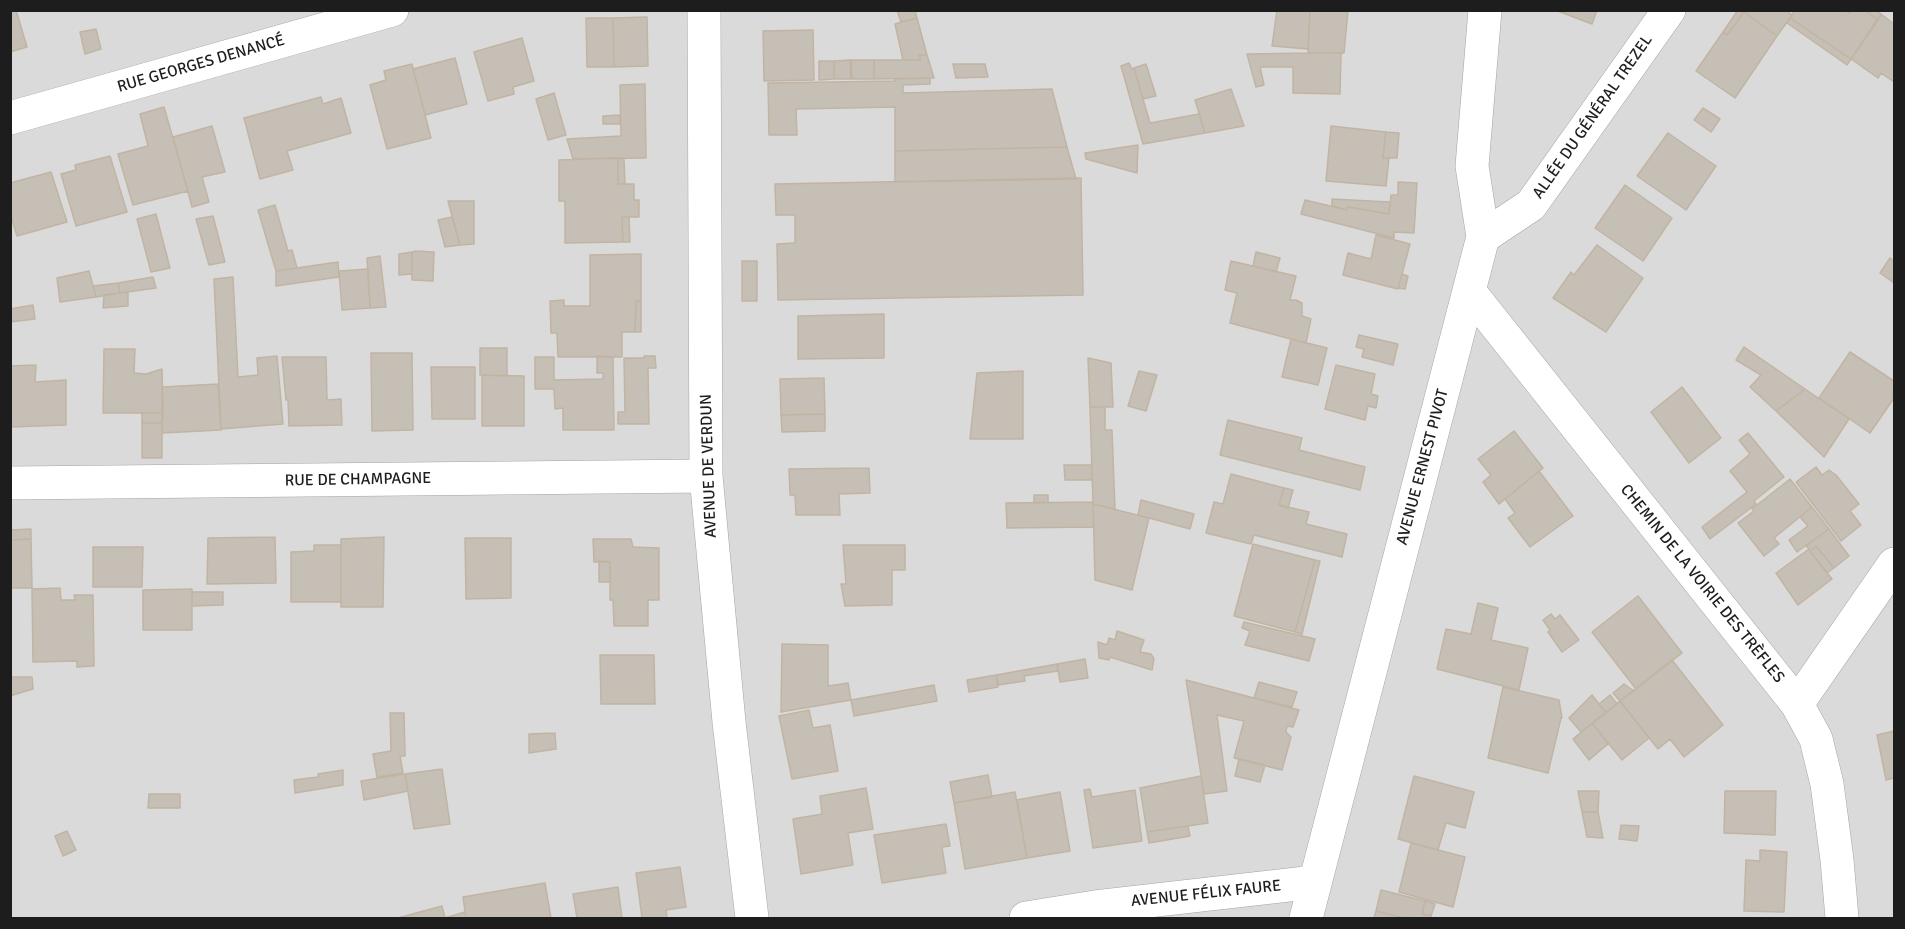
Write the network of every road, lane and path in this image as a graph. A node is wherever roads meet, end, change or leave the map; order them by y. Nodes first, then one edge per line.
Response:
1 (392, 10) edge
2 (704, 10) edge
3 (1485, 10) edge
4 (1669, 10) edge
5 (10, 118) edge
6 (1483, 237) junction
7 (1469, 291) junction
8 (706, 476) junction
9 (10, 483) edge
10 (1894, 564) edge
11 (1797, 704) junction
12 (1315, 882) junction
13 (752, 918) edge
14 (1026, 918) edge
15 (1306, 918) edge
16 (1842, 918) edge

1 - 5 street, RUE GEORGES DENANCÉ
2 - 8 street, AVENUE DE VERDUN
3 - 6 street, AVENUE ERNEST PIVOT
4 - 6 street, ALLÉE DU GÉNÉRAL TREZEL
6 - 7 street, AVENUE ERNEST PIVOT
7 - 11 street, CHEMIN DE LA VOIRIE DES TRÈFLES
7 - 12 street, AVENUE ERNEST PIVOT
8 - 9 street, RUE DE CHAMPAGNE
8 - 13 street, AVENUE DE VERDUN
10 - 11 street
11 - 16 street, CHEMIN DE LA VOIRIE DES TRÈFLES
12 - 14 street, AVENUE FÉLIX FAURE
12 - 15 street, AVENUE ERNEST PIVOT

